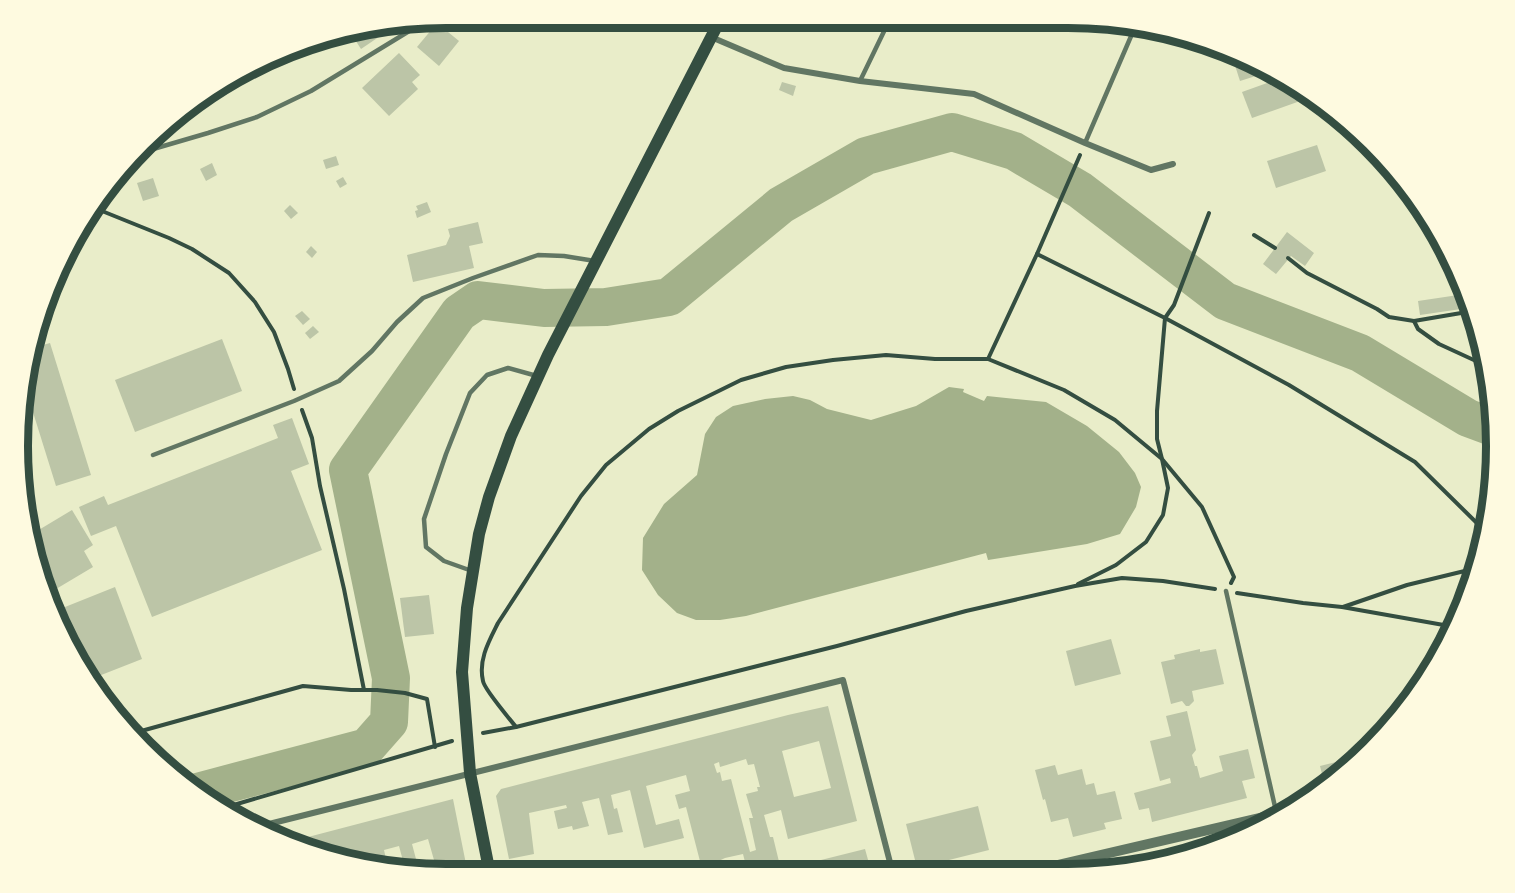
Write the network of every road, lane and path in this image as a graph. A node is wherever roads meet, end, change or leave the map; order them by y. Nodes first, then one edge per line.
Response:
1 (716, 28) edge
2 (886, 28) edge
3 (411, 30) edge
4 (1132, 34) edge
5 (711, 37) junction
6 (860, 81) junction
7 (1085, 143) junction
8 (153, 149) edge
9 (1173, 164) dead end
10 (101, 211) edge
11 (1209, 213) dead end
12 (1254, 235) dead end
13 (1275, 248) dead end
14 (1037, 254) junction
15 (1288, 258) dead end
16 (598, 261) junction
17 (1464, 312) edge
18 (1165, 318) junction
19 (1413, 321) junction
20 (988, 359) junction
21 (1477, 362) edge
22 (539, 376) junction
23 (298, 399) junction
24 (153, 455) dead end
25 (1162, 459) junction
26 (1479, 525) edge
27 (1467, 570) edge
28 (472, 571) junction
29 (1075, 586) junction
30 (1226, 591) junction
31 (1342, 607) junction
32 (1446, 625) edge
33 (364, 690) junction
34 (516, 727) junction
35 (141, 731) edge
36 (466, 737) junction
37 (470, 773) junction
38 (232, 805) edge
39 (1275, 809) edge
40 (1251, 822) edge
41 (268, 824) edge
42 (488, 864) edge
43 (890, 864) edge
44 (1063, 864) edge

1 - 5 main road
2 - 6 lane
3 - 8 lane
4 - 7 lane
5 - 6 street
5 - 16 main road
6 - 7 street
7 - 9 street
7 - 14 path
10 - 23 path
11 - 18 path
12 - 13 path
14 - 18 path
14 - 20 path
15 - 19 path
16 - 22 main road
16 - 23 lane
17 - 19 path
18 - 25 path
18 - 26 path
19 - 21 path
20 - 25 path
20 - 34 path
22 - 28 main road
22 - 28 lane
23 - 24 lane
23 - 33 path
25 - 29 path
25 - 30 path
27 - 31 path
28 - 36 main road
29 - 30 path
29 - 34 path
30 - 31 path
30 - 39 lane
31 - 32 path
33 - 35 path
33 - 38 path
34 - 36 path
36 - 37 main road
37 - 41 street
37 - 42 main road
37 - 43 street
40 - 44 street

